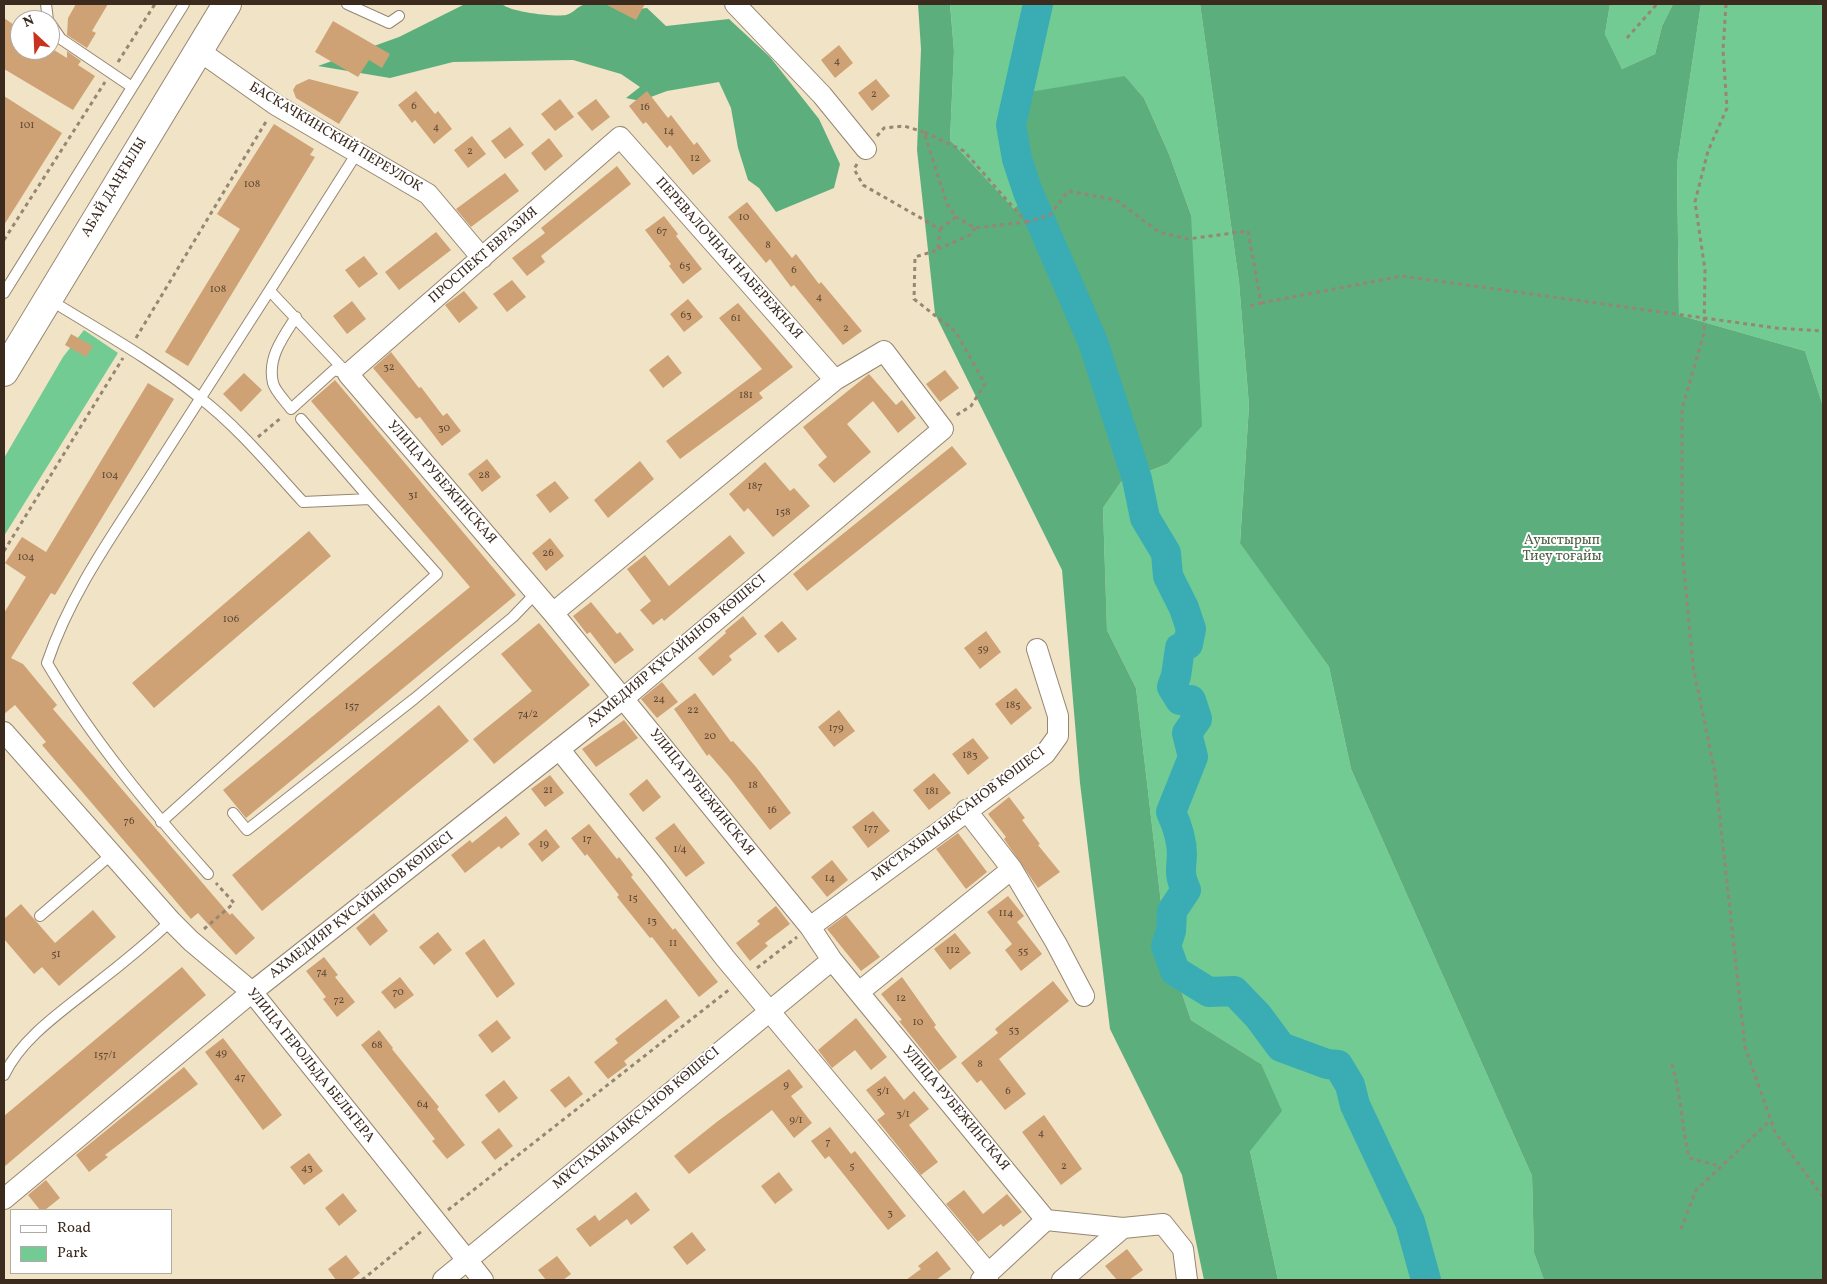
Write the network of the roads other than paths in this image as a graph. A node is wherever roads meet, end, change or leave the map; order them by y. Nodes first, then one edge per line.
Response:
1 (184, 4) edge
2 (226, 4) edge
3 (347, 4) edge
4 (735, 4) edge
5 (399, 16) dead end
6 (60, 38) edge
7 (198, 50) junction
8 (132, 87) junction
9 (620, 137) joint
10 (866, 149) road end
11 (357, 153) junction
12 (482, 258) junction
13 (270, 291) junction
14 (4, 294) edge
15 (48, 298) junction
16 (296, 318) junction
17 (4, 372) edge
18 (348, 374) junction
19 (836, 380) junction
20 (200, 397) junction
21 (301, 419) dead end
22 (370, 499) junction
23 (536, 593) junction
24 (553, 613) junction
25 (1038, 649) dead end
26 (624, 698) junction
27 (4, 732) edge
28 (559, 749) junction
29 (966, 810) junction
30 (233, 813) dead end
31 (161, 822) junction
32 (112, 854) junction
33 (1012, 870) junction
34 (208, 874) road end
35 (40, 916) dead end
36 (171, 921) junction
37 (810, 928) junction
38 (832, 960) junction
39 (252, 992) junction
40 (859, 992) junction
41 (1084, 996) dead end
42 (769, 1010) junction
43 (4, 1075) edge
44 (4, 1199) edge
45 (1046, 1220) junction
46 (1123, 1228) junction
47 (467, 1261) junction
48 (985, 1277) edge
49 (443, 1280) edge
50 (483, 1280) edge
51 (1062, 1280) edge
52 (1187, 1280) edge

1 - 8 lane
2 - 7 main road, АБАЙ ДАҢҒЫЛЫ
3 - 5 lane
4 - 10 street
6 - 8 lane
7 - 11 street, БАСКАЧКИНСКИЙ ПЕРЕУЛОК
7 - 15 main road, АБАЙ ДАҢҒЫЛЫ
8 - 14 lane
9 - 12 street, ПРОСПЕКТ ЕВРАЗИЯ
9 - 19 street, ПЕРЕВАЛОЧНАЯ НАБЕРЕЖНАЯ
11 - 12 street, БАСКАЧКИНСКИЙ ПЕРЕУЛОК
11 - 13 lane
12 - 18 street, ПРОСПЕКТ ЕВРАЗИЯ
13 - 16 lane
13 - 20 lane
15 - 17 main road, АБАЙ ДАҢҒЫЛЫ
15 - 20 lane
16 - 18 lane
16 - 18 lane
18 - 23 street, УЛИЦА РУБЕЖИНСКАЯ
19 - 24 street
19 - 26 street, АХМЕДИЯР ҚҰСАЙЫНОВ КӨШЕСІ
20 - 22 lane
20 - 31 lane
21 - 22 lane
22 - 31 lane
23 - 24 street, УЛИЦА РУБЕЖИНСКАЯ
23 - 30 lane
24 - 26 street, УЛИЦА РУБЕЖИНСКАЯ
25 - 29 street, МҰСТАХЫМ ЫҚСАНОВ КӨШЕСІ
26 - 28 street, АХМЕДИЯР ҚҰСАЙЫНОВ КӨШЕСІ
26 - 37 street, УЛИЦА РУБЕЖИНСКАЯ
27 - 32 street, УЛИЦА ГЕРОЛЬДА БЕЛЬГЕРА
28 - 39 street, АХМЕДИЯР ҚҰСАЙЫНОВ КӨШЕСІ
28 - 42 street
29 - 33 street
29 - 37 street, МҰСТАХЫМ ЫҚСАНОВ КӨШЕСІ
31 - 34 lane
32 - 35 lane
32 - 36 street, УЛИЦА ГЕРОЛЬДА БЕЛЬГЕРА
33 - 40 street
33 - 41 street
36 - 39 street, УЛИЦА ГЕРОЛЬДА БЕЛЬГЕРА
36 - 43 lane
37 - 38 street, УЛИЦА РУБЕЖИНСКАЯ
38 - 40 street, УЛИЦА РУБЕЖИНСКАЯ
38 - 42 street, МҰСТАХЫМ ЫҚСАНОВ КӨШЕСІ
39 - 44 street, АХМЕДИЯР ҚҰСАЙЫНОВ КӨШЕСІ
39 - 47 street, УЛИЦА ГЕРОЛЬДА БЕЛЬГЕРА
40 - 45 street, УЛИЦА РУБЕЖИНСКАЯ
42 - 47 street, МҰСТАХЫМ ЫҚСАНОВ КӨШЕСІ
42 - 48 street
45 - 46 street
45 - 48 street
46 - 51 street
46 - 52 street
47 - 49 street, МҰСТАХЫМ ЫҚСАНОВ КӨШЕСІ
47 - 50 street, УЛИЦА ГЕРОЛЬДА БЕЛЬГЕРА

